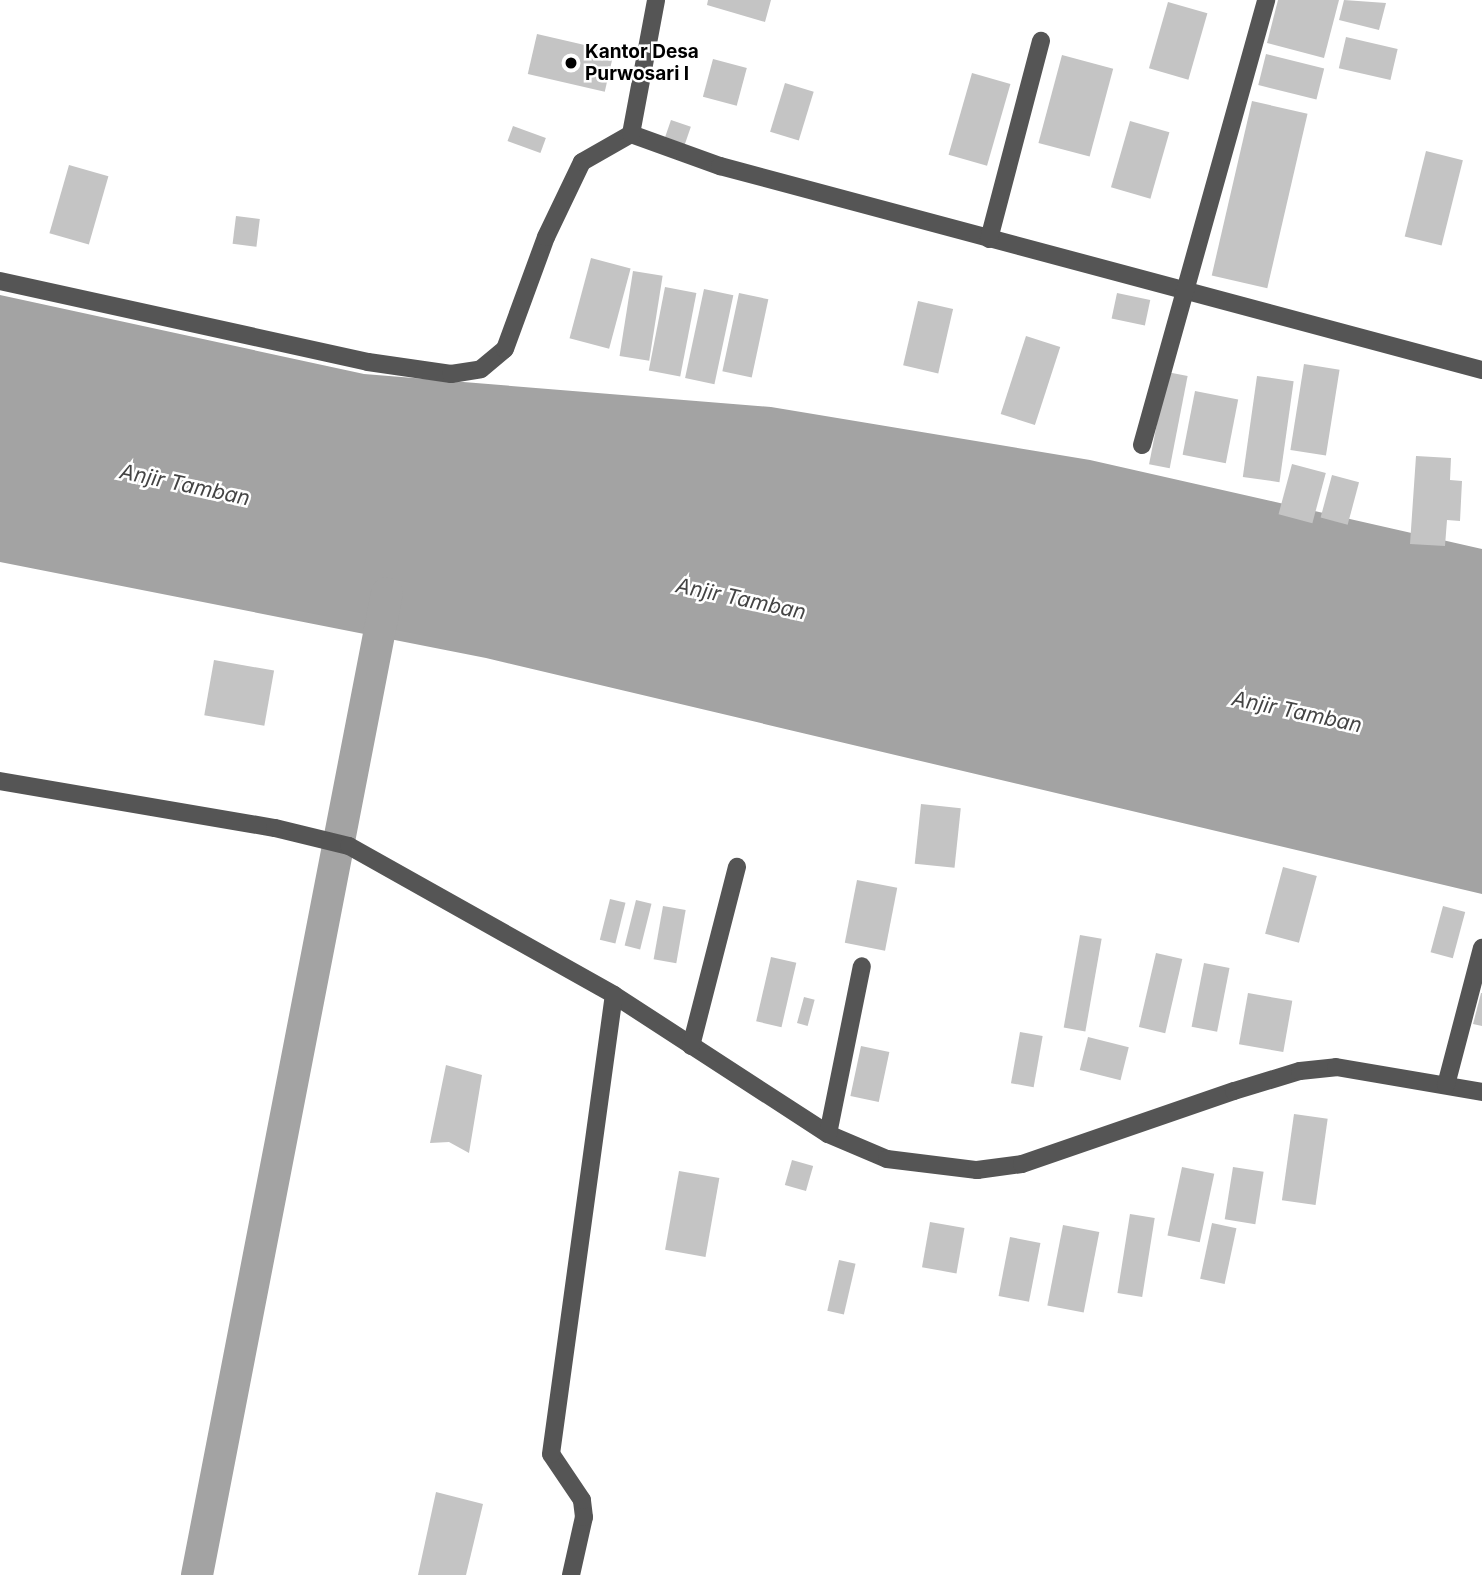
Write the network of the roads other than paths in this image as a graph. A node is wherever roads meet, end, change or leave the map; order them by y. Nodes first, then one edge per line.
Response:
1 (656, 0) edge
2 (1266, 0) edge
3 (1041, 41) dead end
4 (631, 134) junction
5 (989, 239) junction
6 (0, 281) edge
7 (1186, 293) junction
8 (1482, 370) edge
9 (1142, 445) dead end
10 (0, 780) edge
11 (737, 867) dead end
12 (1482, 948) edge
13 (862, 965) dead end
14 (614, 995) junction
15 (691, 1046) junction
16 (1446, 1085) junction
17 (1482, 1091) edge
18 (828, 1134) junction
19 (571, 1575) edge

1 - 4 street
2 - 7 street
3 - 5 street
4 - 5 street
4 - 6 street
5 - 7 street
7 - 8 street
7 - 9 street
10 - 14 street
11 - 15 street
12 - 16 street
13 - 18 street
14 - 15 street
14 - 19 street
15 - 18 street
16 - 17 street
16 - 18 street

